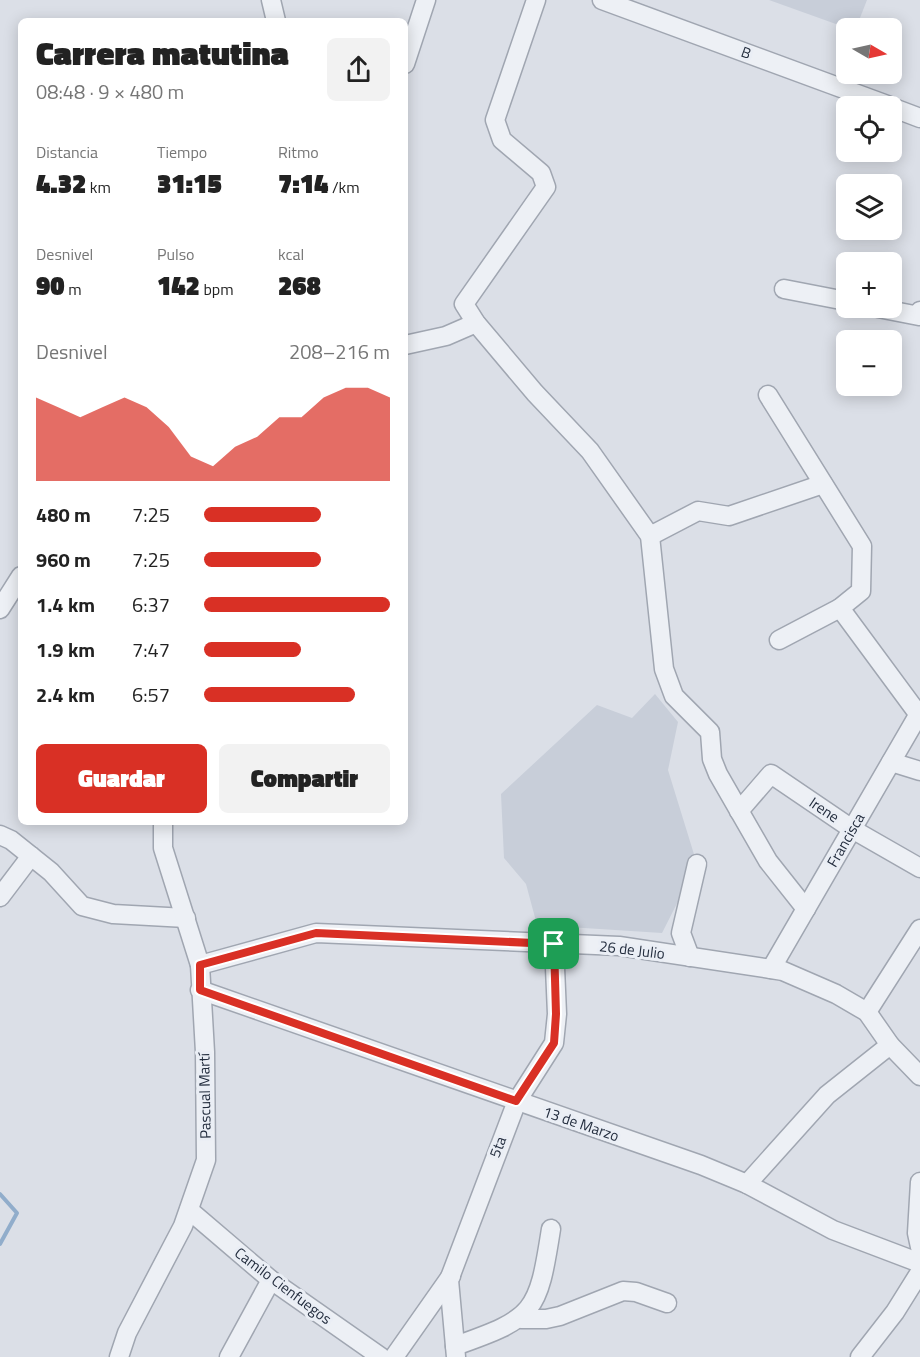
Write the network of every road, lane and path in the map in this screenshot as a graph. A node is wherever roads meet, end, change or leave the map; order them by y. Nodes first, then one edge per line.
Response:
1 (271, 0) edge
2 (426, 0) edge
3 (536, 0) edge
4 (602, 0) edge
5 (274, 18) edge
6 (408, 55) edge
7 (861, 96) edge
8 (902, 111) edge
9 (920, 118) edge
10 (784, 289) dead end
11 (836, 299) edge
12 (902, 311) edge
13 (919, 313) edge
14 (476, 323) junction
15 (408, 344) edge
16 (768, 396) dead end
17 (823, 484) junction
18 (650, 536) junction
19 (18, 581) edge
20 (840, 608) junction
21 (0, 609) edge
22 (779, 640) dead end
23 (919, 713) edge
24 (891, 762) junction
25 (920, 771) edge
26 (739, 811) junction
27 (163, 825) edge
28 (852, 829) junction
29 (0, 834) edge
30 (31, 856) junction
31 (697, 864) dead end
32 (920, 868) edge
33 (0, 897) edge
34 (806, 909) junction
35 (186, 918) junction
36 (920, 929) edge
37 (554, 944) junction
38 (690, 957) junction
39 (200, 965) junction
40 (771, 969) junction
41 (200, 990) junction
42 (867, 1012) junction
43 (890, 1045) junction
44 (920, 1076) edge
45 (516, 1101) junction
46 (920, 1182) edge
47 (747, 1184) junction
48 (189, 1210) junction
49 (551, 1229) dead end
50 (920, 1247) edge
51 (920, 1263) edge
52 (920, 1272) edge
53 (451, 1276) junction
54 (271, 1280) junction
55 (667, 1303) dead end
56 (521, 1319) junction
57 (455, 1351) edge
58 (119, 1357) edge
59 (230, 1357) edge
60 (381, 1357) edge
61 (394, 1357) edge
62 (860, 1357) edge

1 - 5 street
2 - 6 street
3 - 14 street
4 - 7 street, B
8 - 9 street, B
10 - 11 street
12 - 13 street
14 - 15 street
14 - 18 street
16 - 17 street
17 - 18 street
17 - 20 street
18 - 26 street
19 - 21 street
20 - 22 street
20 - 23 street
23 - 24 street, Francisca
24 - 25 street
24 - 28 street, Francisca
26 - 28 street, Irene
26 - 34 street
27 - 35 street, Pascual Martí
28 - 32 street, Irene
28 - 34 street, Francisca
29 - 30 street
30 - 33 street
30 - 35 street
31 - 38 street
34 - 40 street, Francisca
35 - 39 street, Pascual Martí
36 - 42 street
37 - 38 street, 26 de Julio
37 - 39 street, 26 de Julio
37 - 45 street, 5ta
38 - 40 street, 26 de Julio
39 - 41 street, Pascual Martí
40 - 42 street, 26 de Julio
41 - 45 street, 13 de Marzo
41 - 48 street, Pascual Martí
42 - 43 street, 26 de Julio
43 - 44 street, 26 de Julio
43 - 47 street
45 - 47 street, 13 de Marzo
45 - 53 street, 5ta
46 - 50 street
47 - 51 street, 13 de Marzo
48 - 54 street, Camilo Cienfuegos
48 - 58 street, Pascual Martí
49 - 56 street
52 - 62 street
53 - 57 street, 5ta
53 - 61 street
54 - 59 street
54 - 60 street, Camilo Cienfuegos
55 - 56 street
56 - 57 street

